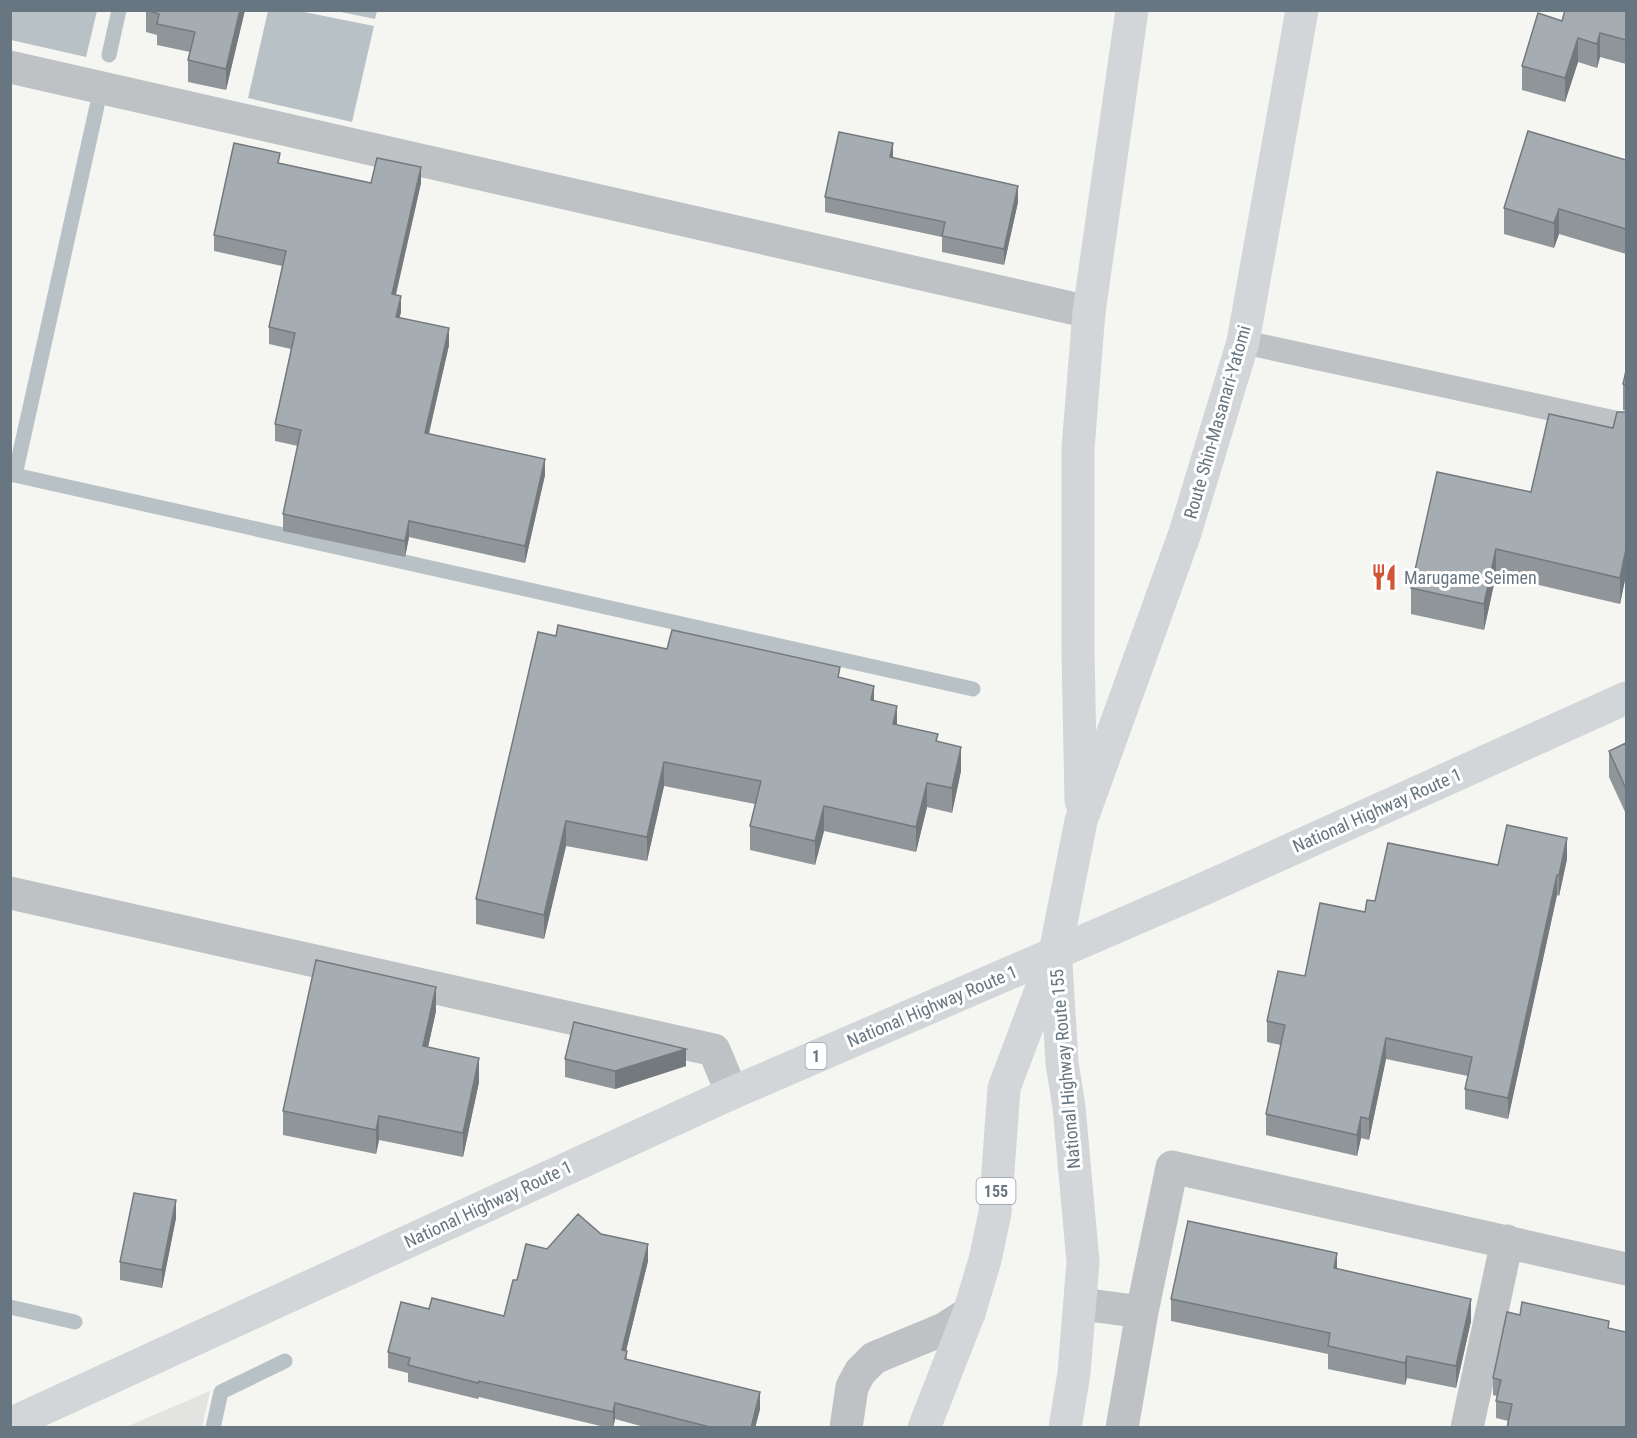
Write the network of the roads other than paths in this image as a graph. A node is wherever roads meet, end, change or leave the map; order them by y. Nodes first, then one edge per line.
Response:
1 (1132, 10) edge
2 (1302, 10) edge
3 (10, 67) edge
4 (1089, 312) junction
5 (1243, 342) junction
6 (1626, 425) edge
7 (1626, 698) edge
8 (1081, 820) junction
9 (10, 893) edge
10 (1055, 953) junction
11 (732, 1093) junction
12 (1507, 1241) junction
13 (1626, 1269) edge
14 (1081, 1304) junction
15 (1142, 1312) junction
16 (969, 1313) junction
17 (10, 1424) edge
18 (846, 1428) edge
19 (924, 1428) edge
20 (1065, 1428) edge
21 (1122, 1428) edge
22 (1467, 1428) edge

1 - 4 main road, Route Shin-Masanari-Yatomi
2 - 5 main road, Route Shin-Masanari-Yatomi
3 - 4 street
4 - 8 main road, Route Shin-Masanari-Yatomi
5 - 6 lane
5 - 8 main road, Route Shin-Masanari-Yatomi
7 - 10 main road, National Highway Route 1 / 1
8 - 10 main road, Route Shin-Masanari-Yatomi
9 - 11 street
10 - 11 main road, National Highway Route 1 / 1
10 - 14 main road, National Highway Route 155
10 - 16 main road, National Highway Route 155 / 155
11 - 17 main road, National Highway Route 1 / 1
12 - 13 street
12 - 15 street
12 - 22 street
14 - 15 street
14 - 20 main road, National Highway Route 155
15 - 21 street
16 - 18 street
16 - 19 main road, National Highway Route 155 / 155

